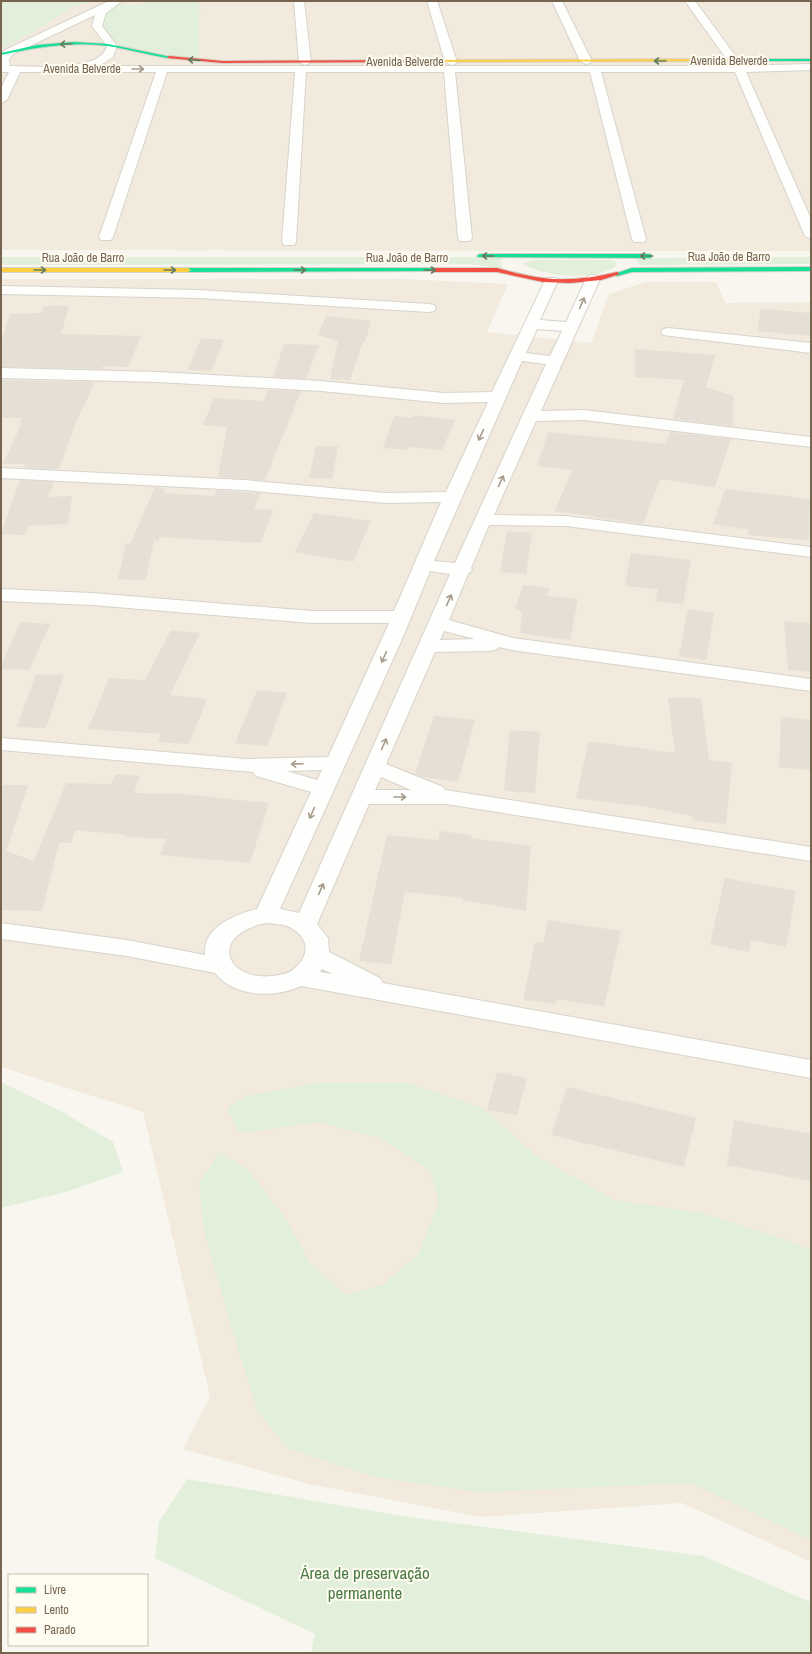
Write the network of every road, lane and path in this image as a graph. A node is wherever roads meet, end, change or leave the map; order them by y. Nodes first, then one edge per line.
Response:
1 (117, 1) edge
2 (299, 1) edge
3 (432, 1) edge
4 (556, 1) edge
5 (690, 1) edge
6 (112, 46) junction
7 (5, 53) edge
8 (806, 61) edge
9 (244, 62) junction
10 (276, 62) junction
11 (524, 62) junction
12 (562, 62) junction
13 (591, 65) junction
14 (736, 65) junction
15 (303, 66) junction
16 (450, 66) junction
17 (811, 67) edge
18 (776, 68) junction
19 (8, 69) edge
20 (72, 69) junction
21 (163, 69) junction
22 (213, 69) junction
23 (259, 69) junction
24 (494, 69) junction
25 (542, 69) junction
26 (1, 100) edge
27 (811, 234) edge
28 (106, 236) dead end
29 (466, 238) dead end
30 (639, 239) dead end
31 (289, 242) dead end
32 (472, 256) dead end
33 (517, 256) junction
34 (616, 256) junction
35 (663, 256) dead end
36 (811, 269) edge
37 (1, 270) edge
38 (622, 272) junction
39 (517, 274) junction
40 (593, 279) junction
41 (551, 281) junction
42 (1, 290) edge
43 (429, 308) dead end
44 (532, 324) junction
45 (571, 327) junction
46 (668, 332) dead end
47 (811, 348) edge
48 (517, 356) junction
49 (556, 360) junction
50 (1, 373) edge
51 (495, 405) junction
52 (534, 409) junction
53 (811, 442) edge
54 (1, 473) edge
55 (491, 502) junction
56 (449, 505) junction
57 (483, 520) junction
58 (566, 521) junction
59 (811, 552) edge
60 (423, 565) junction
61 (463, 570) junction
62 (1, 595) edge
63 (312, 617) junction
64 (400, 618) junction
65 (439, 623) junction
66 (393, 637) junction
67 (511, 644) junction
68 (429, 646) junction
69 (811, 686) edge
70 (1, 744) edge
71 (336, 763) junction
72 (246, 766) junction
73 (374, 767) junction
74 (323, 789) junction
75 (361, 797) junction
76 (446, 797) junction
77 (811, 854) edge
78 (266, 915) junction
79 (305, 925) junction
80 (1, 931) edge
81 (219, 956) junction
82 (318, 956) junction
83 (300, 977) junction
84 (392, 994) junction
85 (811, 1069) edge

1 - 6 street
1 - 7 street
2 - 15 street
3 - 16 street
4 - 13 street
5 - 14 street
6 -> 7 street, Avenida Belverde
9 -> 6 street, Avenida Belverde
6 - 20 street
7 - 19 street
8 - 14 street, Avenida Belverde
8 - 18 street
9 - 10 street, Avenida Belverde
9 - 22 street
10 - 15 street, Avenida Belverde
10 - 23 street
11 - 12 street, Avenida Belverde
11 - 16 street, Avenida Belverde
11 - 24 street
12 - 13 street, Avenida Belverde
12 - 25 street
13 - 14 street, Avenida Belverde
13 - 25 street, Avenida Belverde
13 - 30 street
14 - 18 street, Avenida Belverde
14 - 27 street
15 - 16 street, Avenida Belverde
15 - 23 street, Avenida Belverde
15 - 31 street
16 - 24 street, Avenida Belverde
16 - 29 street
17 - 18 street, Avenida Belverde
19 - 20 street, Avenida Belverde
19 - 26 street
20 -> 21 street, Avenida Belverde
21 - 22 street, Avenida Belverde
21 - 28 street
22 - 23 street, Avenida Belverde
24 - 25 street, Avenida Belverde
33 -> 32 street
33 - 34 street
33 - 39 street
35 -> 34 street
34 - 38 street
36 - 38 street, Rua João de Barro
37 -> 39 street, Rua João de Barro
38 - 40 street, Rua João de Barro
39 - 41 street, Rua João de Barro
40 - 41 street, Rua João de Barro
45 -> 40 street
41 - 44 street
42 - 43 street
44 - 45 street
44 - 48 street
45 - 49 street
46 - 47 street
48 - 49 street
48 - 51 street
49 - 52 street
50 - 51 street
51 -> 56 street
52 - 53 street
55 -> 52 street
54 - 56 street
55 - 57 street
55 - 58 street
56 - 60 street
57 - 58 street
57 - 61 street
58 - 59 street
60 - 61 street
60 - 64 street
65 -> 61 street
62 - 63 street
63 - 64 street
63 - 66 street
64 - 66 street
65 - 67 street
65 - 68 street
66 -> 71 street
67 - 68 street
67 - 69 street
73 -> 68 street
70 - 72 street
71 -> 72 street
71 - 74 street
72 - 74 street
73 - 75 street
73 - 76 street
74 -> 78 street
75 -> 76 street
79 -> 75 street
76 - 77 street
78 - 79 street
78 - 81 street
79 - 82 street
80 - 81 street
81 - 83 street
82 - 83 street
82 - 84 street
83 - 84 street
84 - 85 street

